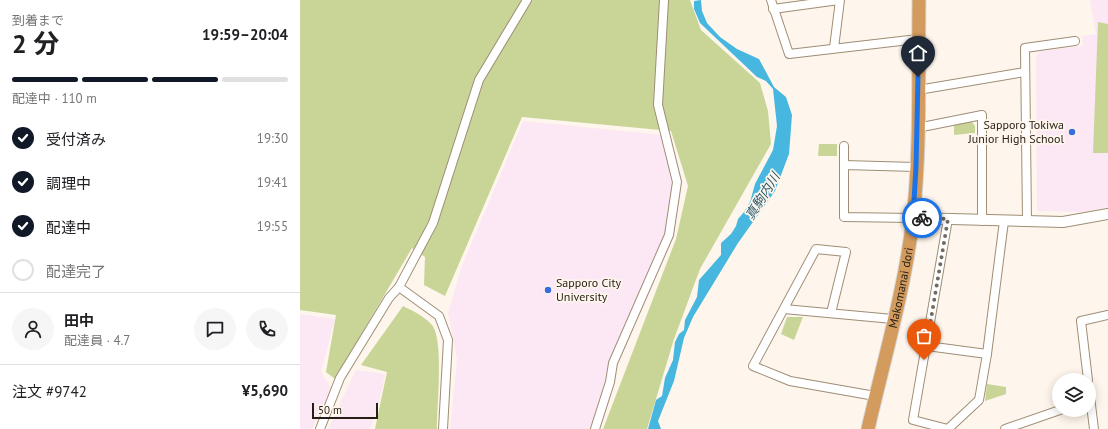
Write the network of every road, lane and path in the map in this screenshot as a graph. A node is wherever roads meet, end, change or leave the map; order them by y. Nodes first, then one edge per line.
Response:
1 (527, 0) edge
2 (664, 0) edge
3 (771, 0) edge
4 (839, 0) edge
5 (919, 0) edge
6 (774, 10) junction
7 (918, 39) junction
8 (1075, 41) dead end
9 (834, 48) junction
10 (1025, 72) junction
11 (918, 90) junction
12 (917, 128) junction
13 (844, 146) dead end
14 (844, 165) junction
15 (916, 167) junction
16 (1108, 214) edge
17 (913, 218) junction
18 (948, 219) junction
19 (982, 221) junction
20 (1004, 221) junction
21 (1027, 221) junction
22 (399, 286) junction
23 (784, 309) junction
24 (831, 313) junction
25 (1108, 315) edge
26 (893, 319) junction
27 (927, 346) junction
28 (987, 354) junction
29 (1087, 373) edge
30 (875, 396) junction
31 (1052, 413) edge
32 (1092, 417) edge
33 (320, 429) edge
34 (443, 429) edge
35 (595, 429) edge
36 (868, 429) edge
37 (1005, 429) edge
38 (1094, 429) edge

1 - 22 street
2 - 35 street
3 - 6 street
4 - 6 street
4 - 9 street
5 - 7 highway, Makomanai dori
6 - 9 street
7 - 9 street
7 - 11 highway, Makomanai dori
8 - 10 street
10 - 11 street
10 - 21 street
11 - 12 highway, Makomanai dori
12 - 15 highway, Makomanai dori
12 - 19 street
13 - 14 street
14 - 15 street
14 - 17 street
15 - 17 highway, Makomanai dori
16 - 21 street
17 - 18 street
17 - 26 highway, Makomanai dori
18 - 19 street
18 - 27 street
19 - 20 street
20 - 21 street
20 - 28 street
22 - 33 street
22 - 34 street
23 - 24 street
23 - 24 street
23 - 30 street
24 - 26 street
25 - 29 street
26 - 30 highway, Makomanai dori
27 - 28 street
27 - 28 street
30 - 36 highway, Makomanai dori
31 - 37 street
32 - 38 street

